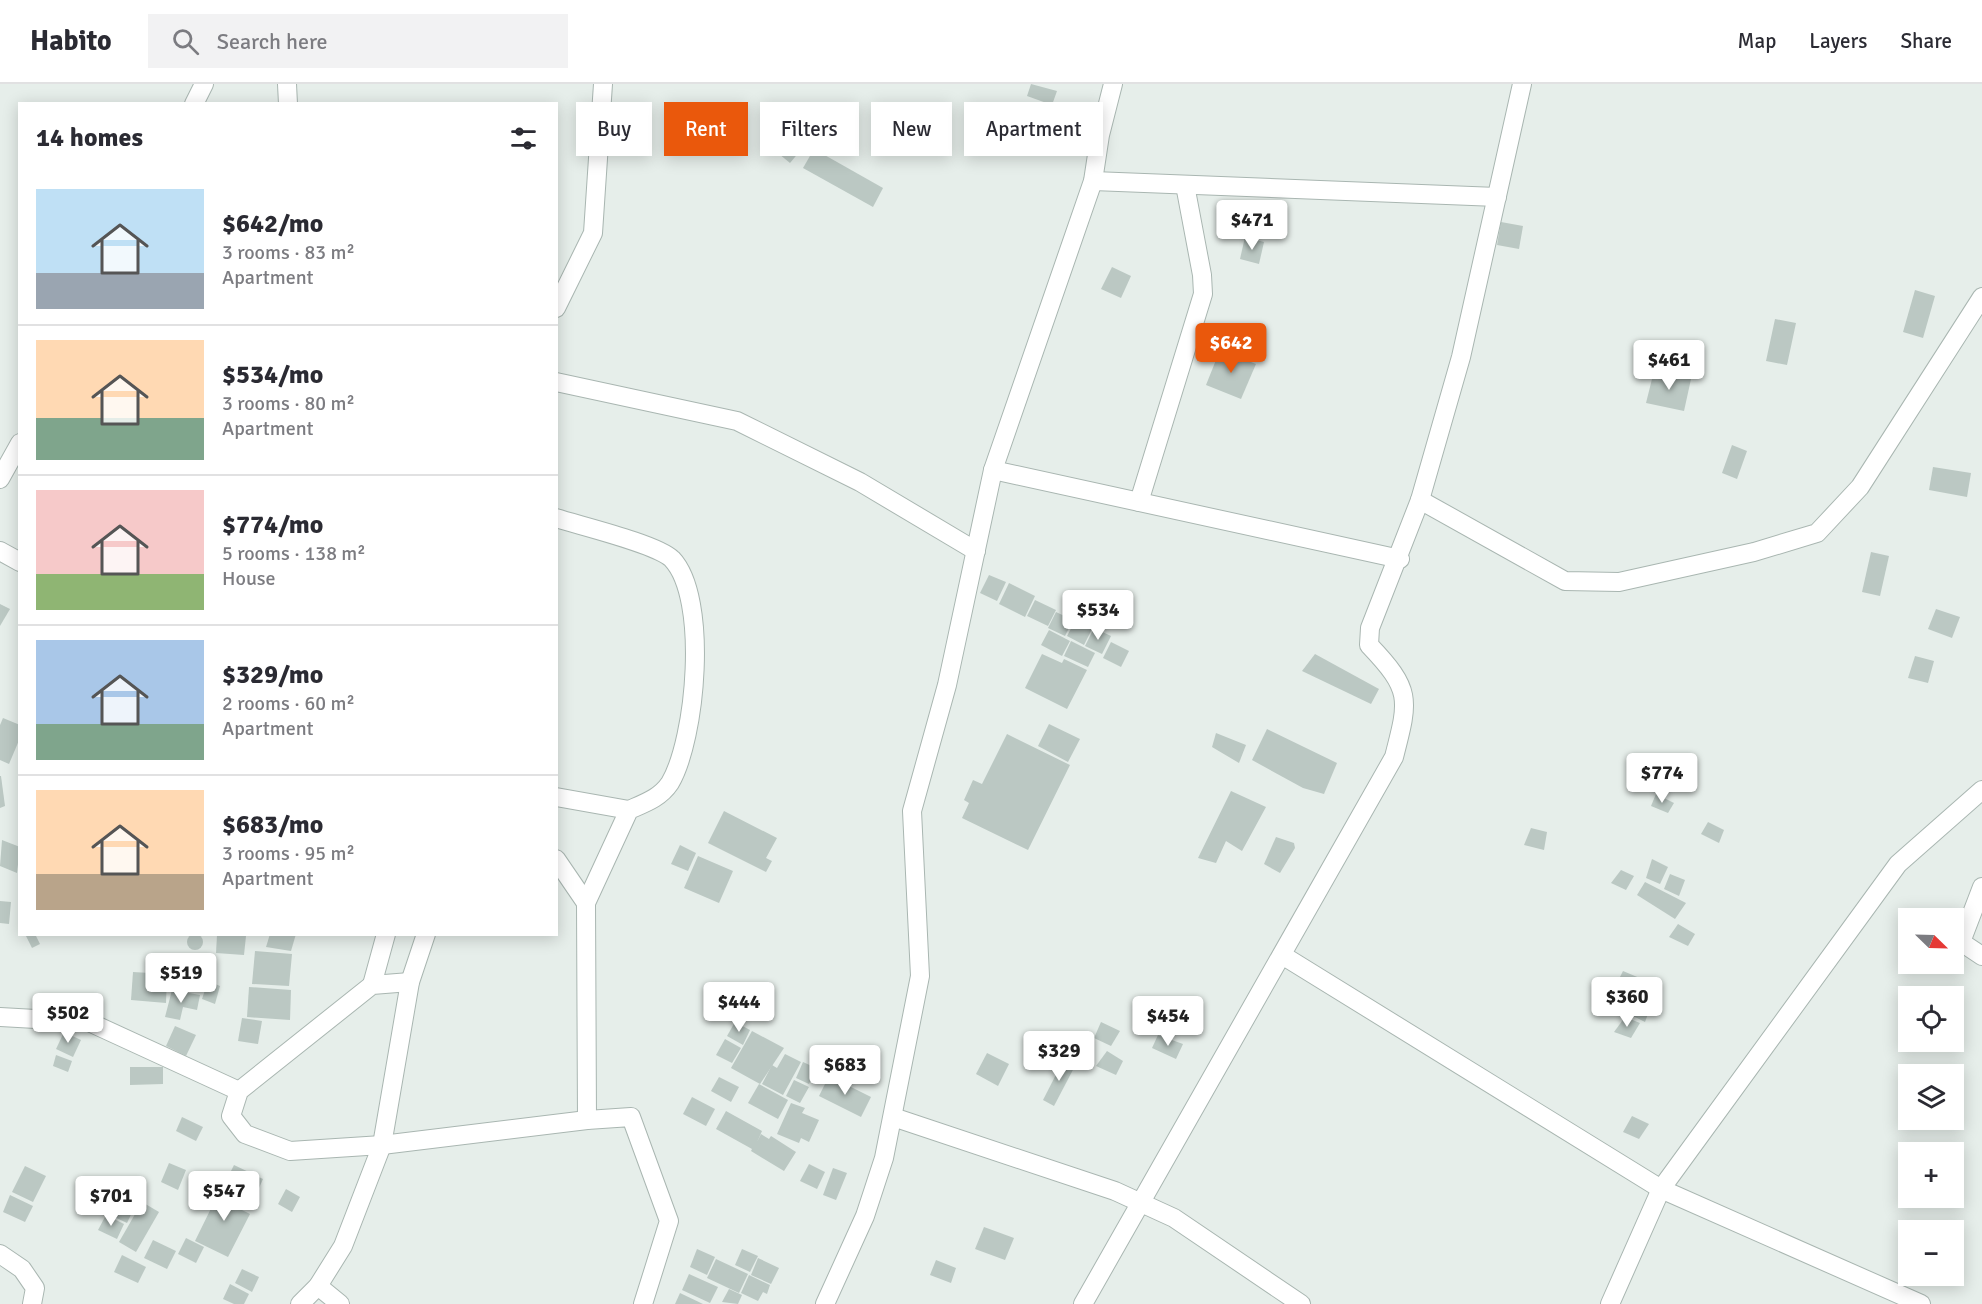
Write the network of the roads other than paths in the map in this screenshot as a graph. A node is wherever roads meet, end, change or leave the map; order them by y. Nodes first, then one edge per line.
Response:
1 (204, 84) edge
2 (286, 84) edge
3 (603, 84) edge
4 (1113, 84) edge
5 (1522, 84) edge
6 (195, 102) edge
7 (288, 102) edge
8 (1093, 181) junction
9 (1185, 185) junction
10 (1497, 197) junction
11 (1982, 297) edge
12 (558, 304) edge
13 (558, 382) edge
14 (18, 447) edge
15 (993, 470) junction
16 (0, 479) edge
17 (1420, 500) junction
18 (1139, 502) junction
19 (558, 519) edge
20 (0, 551) edge
21 (976, 551) junction
22 (1400, 559) junction
23 (18, 561) edge
24 (1982, 790) edge
25 (558, 797) edge
26 (629, 810) junction
27 (558, 862) edge
28 (1982, 888) edge
29 (586, 903) junction
30 (385, 936) edge
31 (425, 936) edge
32 (1282, 955) junction
33 (1982, 957) edge
34 (410, 982) junction
35 (372, 985) junction
36 (0, 1017) edge
37 (239, 1091) junction
38 (893, 1117) junction
39 (586, 1120) junction
40 (382, 1145) junction
41 (1661, 1189) junction
42 (1140, 1203) junction
43 (0, 1254) edge
44 (318, 1286) junction
45 (32, 1304) edge
46 (300, 1304) edge
47 (340, 1304) edge
48 (643, 1304) edge
49 (825, 1304) edge
50 (1083, 1304) edge
51 (1301, 1304) edge
52 (1610, 1304) edge
53 (1920, 1304) edge

1 - 6 street
2 - 7 street
3 - 12 street
4 - 8 street
5 - 10 street
8 - 9 street
8 - 15 street
9 - 10 street
9 - 18 street
10 - 17 street
11 - 17 street
13 - 21 street
14 - 16 street
15 - 18 street
15 - 21 street
17 - 22 street
18 - 22 street
19 - 26 street
20 - 23 street
21 - 38 street
22 - 32 street
24 - 41 street
25 - 26 street
26 - 29 street
27 - 29 street
28 - 33 street
29 - 39 street
30 - 35 street
31 - 34 street
32 - 41 street
32 - 42 street
34 - 35 street
34 - 40 street
35 - 37 street
36 - 37 street
37 - 40 street
38 - 42 street
38 - 49 street
39 - 40 street
39 - 48 street
40 - 44 street
41 - 52 street
41 - 53 street
42 - 50 street
42 - 51 street
43 - 45 street
44 - 46 street
44 - 47 street

